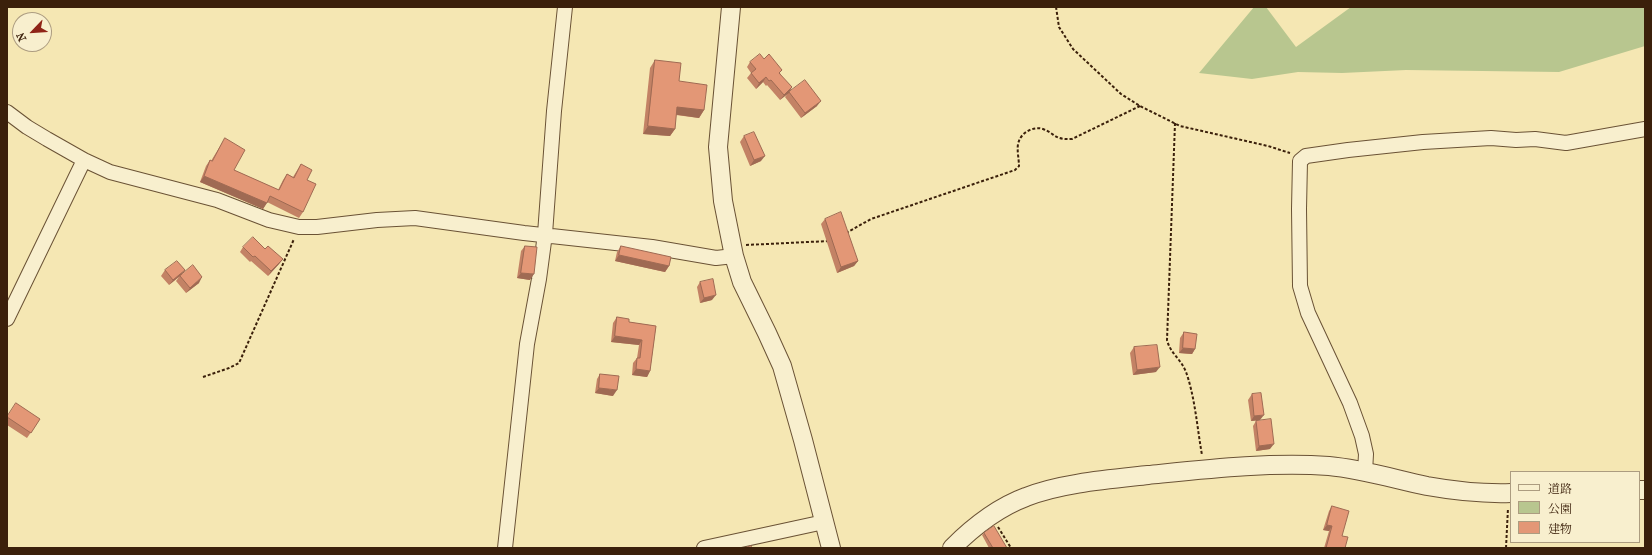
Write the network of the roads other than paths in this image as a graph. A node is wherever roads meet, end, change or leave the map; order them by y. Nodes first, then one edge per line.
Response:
1 (565, 7) edge
2 (731, 7) edge
3 (7, 112) edge
4 (1645, 129) edge
5 (84, 160) junction
6 (545, 234) junction
7 (733, 251) junction
8 (7, 319) edge
9 (1365, 472) junction
10 (1510, 493) edge
11 (824, 522) junction
12 (505, 548) edge
13 (704, 548) edge
14 (831, 548) edge
15 (952, 548) edge

1 - 6 street
2 - 7 street
3 - 5 street
4 - 9 street
5 - 6 street
5 - 8 street
6 - 7 street
6 - 12 street
7 - 11 street
9 - 10 street
9 - 15 street
11 - 13 street
11 - 14 street

